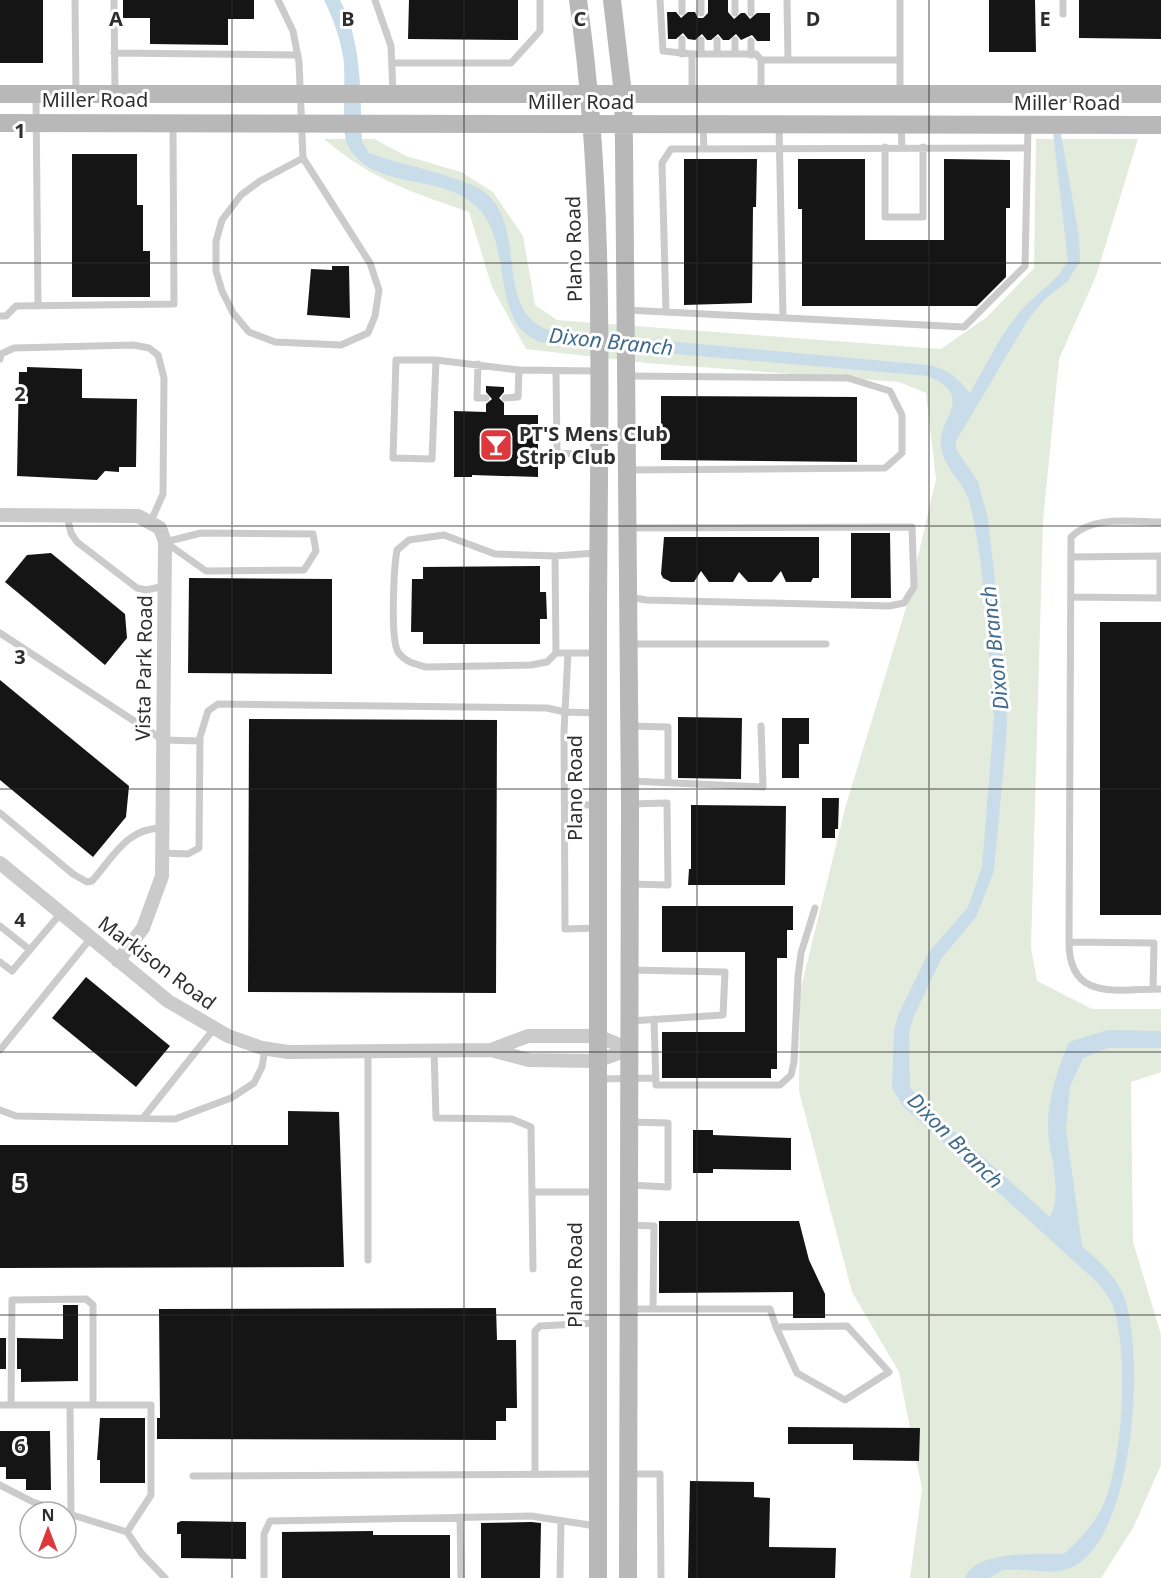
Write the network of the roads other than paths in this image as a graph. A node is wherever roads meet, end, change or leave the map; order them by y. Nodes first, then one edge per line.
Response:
1 (75, 0) edge
2 (114, 0) edge
3 (278, 0) edge
4 (375, 0) edge
5 (540, 0) edge
6 (578, 0) edge
7 (612, 0) edge
8 (660, 0) edge
9 (682, 0) edge
10 (701, 0) edge
11 (735, 0) edge
12 (751, 0) edge
13 (787, 0) edge
14 (900, 0) edge
15 (1063, 0) edge
16 (682, 12) dead end
17 (701, 12) dead end
18 (735, 12) dead end
19 (751, 13) dead end
20 (1063, 14) dead end
21 (682, 39) dead end
22 (701, 40) dead end
23 (717, 40) dead end
24 (735, 40) dead end
25 (751, 40) dead end
26 (114, 53) junction
27 (682, 54) junction
28 (692, 54) junction
29 (701, 54) junction
30 (717, 54) junction
31 (735, 54) junction
32 (298, 55) junction
33 (751, 55) junction
34 (761, 60) junction
35 (788, 60) junction
36 (900, 60) junction
37 (392, 63) junction
38 (0, 94) edge
39 (36, 94) junction
40 (76, 94) junction
41 (115, 94) junction
42 (588, 94) junction
43 (623, 94) junction
44 (692, 94) junction
45 (761, 94) junction
46 (900, 94) junction
47 (1161, 94) edge
48 (309, 95) junction
49 (387, 95) junction
50 (0, 123) edge
51 (36, 123) junction
52 (173, 123) junction
53 (307, 123) junction
54 (901, 124) junction
55 (591, 125) junction
56 (624, 125) junction
57 (703, 125) junction
58 (779, 125) junction
59 (1161, 125) edge
60 (1028, 126) junction
61 (779, 147) junction
62 (885, 147) junction
63 (902, 147) junction
64 (923, 147) junction
65 (1027, 148) junction
66 (704, 149) junction
67 (303, 158) junction
68 (38, 306) junction
69 (626, 310) junction
70 (666, 311) junction
71 (0, 316) edge
72 (783, 317) junction
73 (0, 359) edge
74 (436, 360) junction
75 (478, 364) junction
76 (519, 370) junction
77 (556, 371) junction
78 (598, 371) junction
79 (626, 376) junction
80 (486, 398) dead end
81 (505, 398) dead end
82 (599, 455) junction
83 (627, 470) junction
84 (0, 515) edge
85 (67, 516) junction
86 (151, 521) junction
87 (1161, 522) edge
88 (628, 528) junction
89 (165, 542) junction
90 (598, 553) junction
91 (555, 556) junction
92 (1071, 556) junction
93 (165, 586) junction
94 (628, 597) junction
95 (1071, 597) junction
96 (0, 633) edge
97 (628, 644) junction
98 (826, 644) dead end
99 (556, 653) junction
100 (568, 653) junction
101 (598, 653) junction
102 (565, 712) junction
103 (598, 713) junction
104 (629, 720) junction
105 (761, 726) dead end
106 (163, 741) junction
107 (200, 741) junction
108 (630, 781) junction
109 (668, 782) junction
110 (630, 804) junction
111 (565, 805) junction
112 (598, 805) junction
113 (0, 813) edge
114 (162, 828) junction
115 (162, 853) junction
116 (0, 863) edge
117 (630, 884) junction
118 (814, 908) dead end
119 (61, 913) junction
120 (0, 926) edge
121 (598, 928) junction
122 (92, 938) junction
123 (1070, 942) junction
124 (30, 950) junction
125 (118, 961) junction
126 (0, 962) edge
127 (630, 970) junction
128 (1157, 989) edge
129 (654, 1019) junction
130 (630, 1021) junction
131 (213, 1030) junction
132 (597, 1036) junction
133 (265, 1048) junction
134 (0, 1050) edge
135 (434, 1050) junction
136 (491, 1050) junction
137 (630, 1050) junction
138 (368, 1051) junction
139 (597, 1061) junction
140 (656, 1078) junction
141 (597, 1079) junction
142 (630, 1079) junction
143 (0, 1110) edge
144 (143, 1118) junction
145 (630, 1122) junction
146 (630, 1185) junction
147 (532, 1191) junction
148 (598, 1191) junction
149 (629, 1225) junction
150 (368, 1260) dead end
151 (533, 1269) dead end
152 (629, 1309) junction
153 (653, 1309) junction
154 (598, 1323) junction
155 (776, 1327) junction
156 (0, 1405) edge
157 (11, 1405) junction
158 (70, 1405) junction
159 (93, 1405) junction
160 (535, 1474) junction
161 (598, 1474) junction
162 (628, 1474) junction
163 (193, 1476) dead end
164 (0, 1485) edge
165 (29, 1500) edge
166 (67, 1500) edge
167 (78, 1516) edge
168 (460, 1517) junction
169 (561, 1521) junction
170 (598, 1527) junction
171 (127, 1532) junction
172 (165, 1578) edge
173 (264, 1578) edge
174 (461, 1578) edge
175 (560, 1578) edge
176 (598, 1578) edge
177 (628, 1578) edge
178 (661, 1578) edge

1 - 40 lane
2 - 26 lane
3 - 32 lane
4 - 37 lane
5 - 37 lane
6 - 42 main road, Plano Road
7 - 43 main road
8 - 27 lane
9 - 16 lane
10 - 17 lane
11 - 18 lane
12 - 19 lane
13 - 35 lane
14 - 36 lane
15 - 20 lane
21 - 27 lane
22 - 29 lane
23 - 30 lane
24 - 31 lane
25 - 33 lane
26 - 32 lane
26 - 41 lane
27 - 28 lane
28 - 29 lane
28 - 44 lane
29 - 30 lane
30 - 31 lane
31 - 33 lane
32 - 48 lane
33 - 34 lane
34 - 35 lane
34 - 45 lane
35 - 36 lane
36 - 46 lane
37 - 49 lane
38 - 39 main road, Miller Road
39 - 40 main road, Miller Road
39 - 51 lane
40 - 41 main road, Miller Road
41 - 48 main road, Miller Road
42 - 43 main road, Miller Road
42 - 49 main road, Miller Road
42 - 55 main road, Plano Road
43 - 44 main road, Miller Road
43 - 56 main road
44 - 45 main road, Miller Road
45 - 46 main road, Miller Road
46 - 47 main road, Miller Road
46 - 54 main road
48 - 49 main road, Miller Road
48 - 53 lane
50 - 51 main road, Miller Road
51 - 52 main road, Miller Road
51 - 68 lane
52 - 53 main road, Miller Road
52 - 68 lane
53 - 55 main road, Miller Road
53 - 67 lane
54 - 58 main road, Miller Road
54 - 60 main road, Miller Road
54 - 63 lane
55 - 56 main road, Miller Road
55 - 78 main road, Plano Road
56 - 57 main road, Miller Road
56 - 69 main road
57 - 58 main road, Miller Road
57 - 66 lane
58 - 61 lane
59 - 60 main road, Miller Road
60 - 65 lane
61 - 62 lane
61 - 66 lane
61 - 72 lane
62 - 63 lane
62 - 64 lane
63 - 64 lane
64 - 65 lane
65 - 72 lane
66 - 70 lane
67 - 67 lane
68 - 71 lane
69 - 70 lane
69 - 79 main road
70 - 72 lane
73 - 86 lane
74 - 74 lane
74 - 75 lane
75 - 76 lane
75 - 80 lane
76 - 77 lane
76 - 81 lane
77 - 78 lane
77 - 82 lane
78 - 82 main road, Plano Road
79 - 83 main road
79 - 83 lane
82 - 83 main road
82 - 90 main road, Plano Road
83 - 88 main road
84 - 85 street
85 - 86 street
85 - 93 lane
86 - 89 street
87 - 92 lane
88 - 94 main road
88 - 94 lane
89 - 89 lane
89 - 93 street, Vista Park Road
90 - 91 lane
90 - 101 main road, Plano Road
91 - 99 lane
91 - 99 lane
92 - 95 lane
92 - 95 lane
93 - 106 street, Vista Park Road
94 - 97 main road
95 - 123 lane
96 - 106 lane
97 - 98 lane
97 - 104 main road
99 - 100 lane
100 - 101 lane
100 - 102 lane
101 - 103 main road, Plano Road
102 - 103 lane
102 - 107 lane
102 - 111 lane
103 - 104 main road
103 - 112 main road, Plano Road
104 - 108 main road
104 - 109 lane
105 - 109 lane
106 - 107 lane
106 - 114 street, Vista Park Road
107 - 115 lane
108 - 109 lane
108 - 110 main road
110 - 117 main road
110 - 117 lane
111 - 112 lane
111 - 121 lane
112 - 121 main road, Plano Road
113 - 114 lane
114 - 115 street, Vista Park Road
115 - 125 street, Vista Park Road
116 - 119 street, Markison Road
117 - 127 main road
118 - 140 lane
119 - 122 street, Markison Road
119 - 124 lane
120 - 124 lane
121 - 132 main road, Plano Road
122 - 125 street, Markison Road
122 - 134 lane
123 - 128 lane
123 - 128 lane
124 - 126 lane
125 - 131 street, Markison Road
127 - 129 lane
127 - 130 main road
129 - 130 lane
129 - 140 lane
130 - 137 main road
131 - 133 street, Markison Road
131 - 144 lane
132 - 136 street, Markison Road
132 - 137 street, Markison Road
132 - 139 main road, Plano Road
133 - 138 street, Markison Road
133 - 144 lane
135 - 136 street, Markison Road
135 - 138 street, Markison Road
135 - 147 lane
136 - 139 street, Markison Road
137 - 139 street, Markison Road
137 - 142 main road
138 - 150 lane
139 - 141 main road, Plano Road
140 - 142 lane
141 - 142 lane
141 - 148 main road, Plano Road
142 - 145 main road
143 - 144 lane
145 - 146 main road
145 - 146 lane
146 - 149 main road
147 - 148 lane
147 - 151 lane
148 - 154 main road, Plano Road
149 - 152 main road
149 - 153 lane
152 - 153 lane
152 - 162 main road
153 - 155 lane
154 - 160 lane
154 - 161 main road, Plano Road
155 - 155 lane
156 - 157 lane
157 - 158 lane
157 - 159 lane
158 - 159 lane
158 - 166 lane
159 - 171 lane
160 - 161 lane
160 - 163 lane
161 - 162 main road
161 - 170 main road, Plano Road
162 - 177 main road
162 - 178 lane
164 - 165 lane
167 - 171 lane
168 - 169 lane
168 - 173 lane
168 - 174 lane
169 - 170 lane
169 - 175 lane
170 - 176 main road, Plano Road
171 - 172 lane

